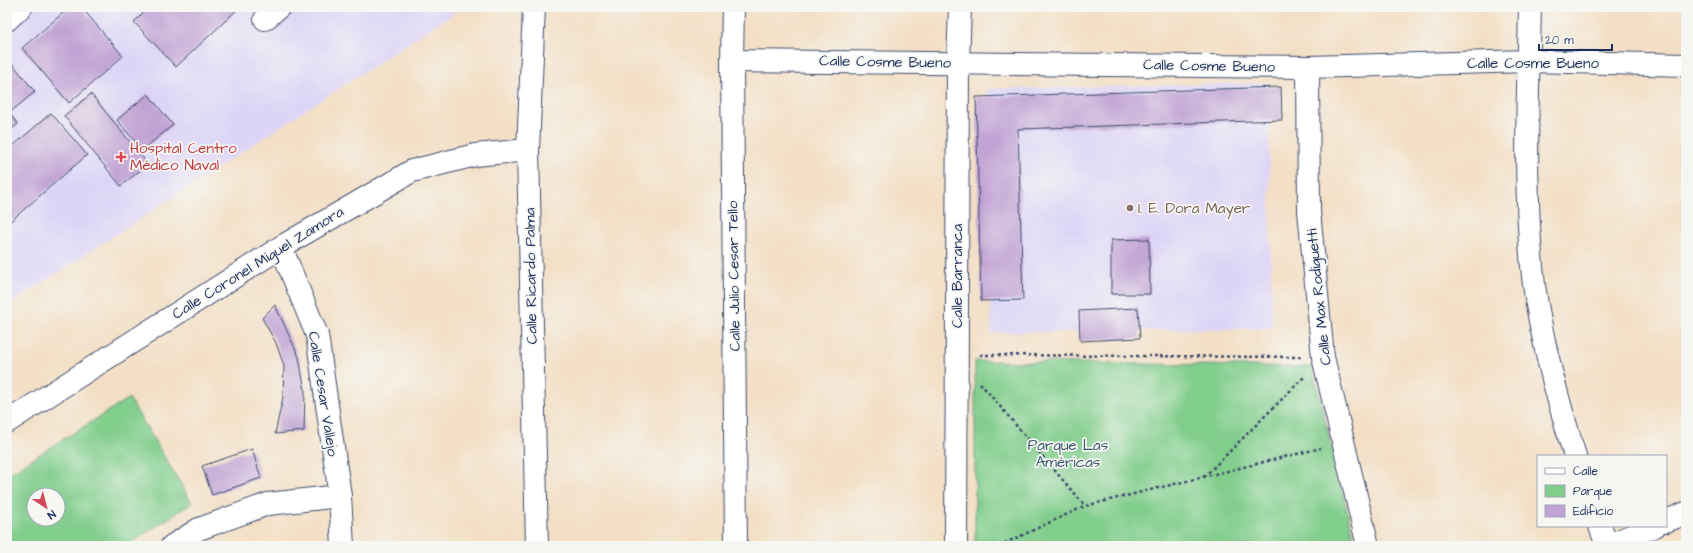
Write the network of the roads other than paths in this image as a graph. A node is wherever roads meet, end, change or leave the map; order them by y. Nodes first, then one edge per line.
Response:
1 (21, 7) edge
2 (534, 7) edge
3 (733, 7) edge
4 (960, 7) edge
5 (1530, 7) edge
6 (7, 20) edge
7 (732, 61) junction
8 (1529, 62) junction
9 (958, 63) junction
10 (1686, 65) edge
11 (1308, 67) junction
12 (528, 150) junction
13 (281, 247) junction
14 (7, 422) edge
15 (1575, 455) edge
16 (340, 496) junction
17 (1686, 513) edge
18 (1667, 521) edge
19 (1652, 527) edge
20 (1605, 541) edge
21 (172, 546) edge
22 (344, 546) edge
23 (537, 546) edge
24 (736, 546) edge
25 (956, 546) edge
26 (1368, 546) edge

1 - 6 street
2 - 12 street, Calle Ricardo Palma
3 - 7 street, Calle Julio Cesar Tello
4 - 9 street, Calle Barranca
5 - 8 street
7 - 9 street, Calle Cosme Bueno
7 - 24 street, Calle Julio Cesar Tello
8 - 10 street, Calle Cosme Bueno
8 - 11 street, Calle Cosme Bueno
8 - 15 street
9 - 11 street, Calle Cosme Bueno
9 - 25 street, Calle Barranca
11 - 26 street, Calle Max Rodiguetti
12 - 13 street, Calle Coronel Miguel Zamora
12 - 23 street, Calle Ricardo Palma
13 - 14 street, Calle Coronel Miguel Zamora
13 - 16 street, Calle Cesar Vallejo
16 - 21 street
16 - 22 street, Calle Cesar Vallejo
17 - 18 street
19 - 20 street

